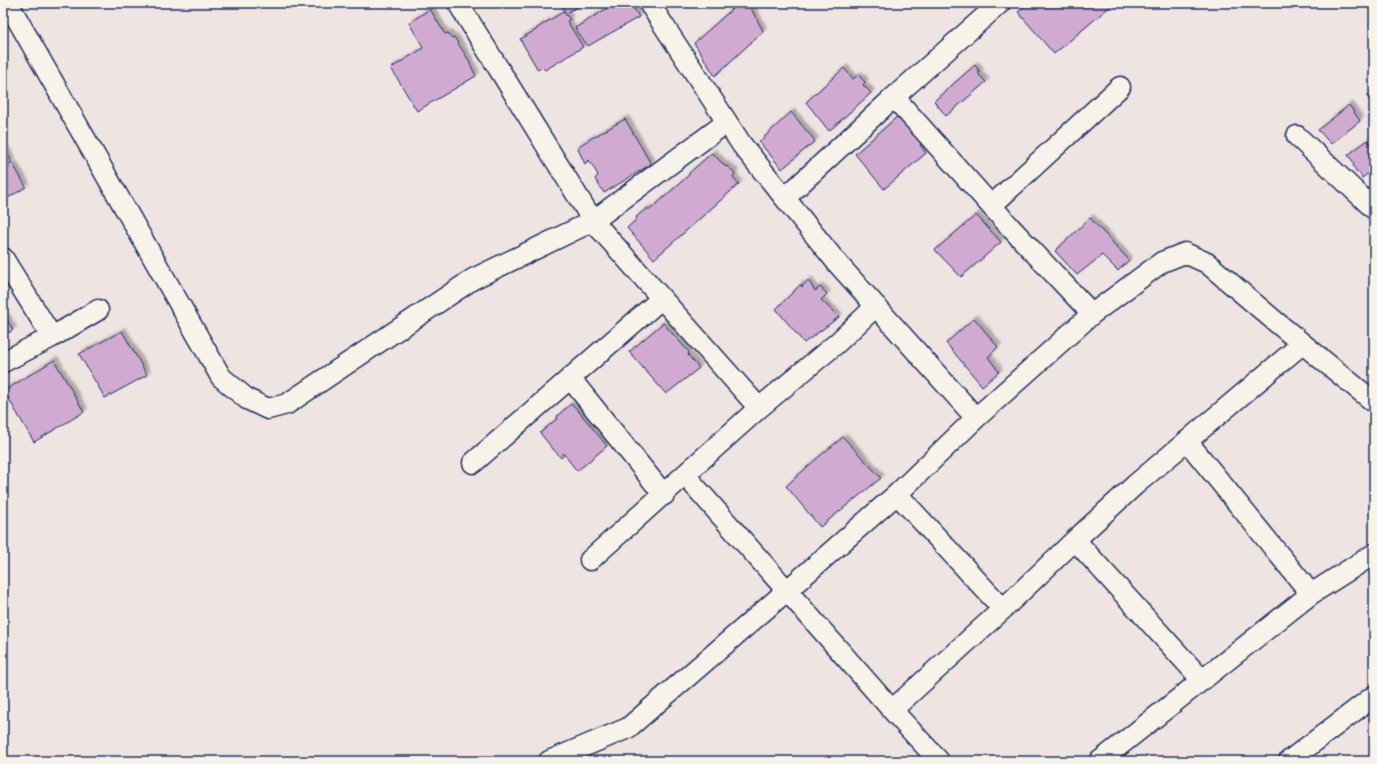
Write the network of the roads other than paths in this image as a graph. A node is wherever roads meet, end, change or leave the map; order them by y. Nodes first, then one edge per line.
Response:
1 (8, 3) edge
2 (458, 3) edge
3 (649, 3) edge
4 (1000, 3) edge
5 (1120, 87) dead end
6 (894, 97) junction
7 (727, 122) junction
8 (1297, 136) dead end
9 (785, 198) junction
10 (991, 206) junction
11 (1374, 209) edge
12 (592, 221) junction
13 (3, 258) edge
14 (661, 298) junction
15 (876, 306) junction
16 (98, 310) dead end
17 (1092, 314) junction
18 (52, 337) junction
19 (1302, 344) junction
20 (3, 362) edge
21 (570, 378) junction
22 (1370, 391) edge
23 (759, 408) junction
24 (976, 418) junction
25 (1187, 441) junction
26 (473, 463) dead end
27 (686, 475) junction
28 (897, 494) junction
29 (664, 495) junction
30 (1075, 540) junction
31 (1374, 554) edge
32 (590, 560) dead end
33 (788, 590) junction
34 (1311, 594) junction
35 (1003, 609) junction
36 (1202, 680) junction
37 (1374, 696) edge
38 (892, 710) junction
39 (549, 761) edge
40 (939, 761) edge
41 (1100, 761) edge
42 (1289, 761) edge

1 - 12 street
2 - 12 street
3 - 7 street
4 - 6 street
5 - 10 street
6 - 9 street
6 - 10 street
7 - 9 street
7 - 12 street
8 - 11 street
9 - 15 street
10 - 17 street
12 - 14 street
13 - 18 street
14 - 21 street
14 - 23 street
15 - 23 street
15 - 24 street
16 - 18 street
17 - 19 street
17 - 24 street
18 - 20 street
19 - 22 street
19 - 25 street
21 - 26 street
21 - 29 street
23 - 27 street
24 - 28 street
25 - 30 street
25 - 34 street
27 - 29 street
27 - 33 street
28 - 33 street
28 - 35 street
29 - 32 street
30 - 35 street
30 - 36 street
31 - 34 street
33 - 38 street
33 - 39 street
34 - 36 street
35 - 38 street
36 - 41 street
37 - 42 street
38 - 40 street

